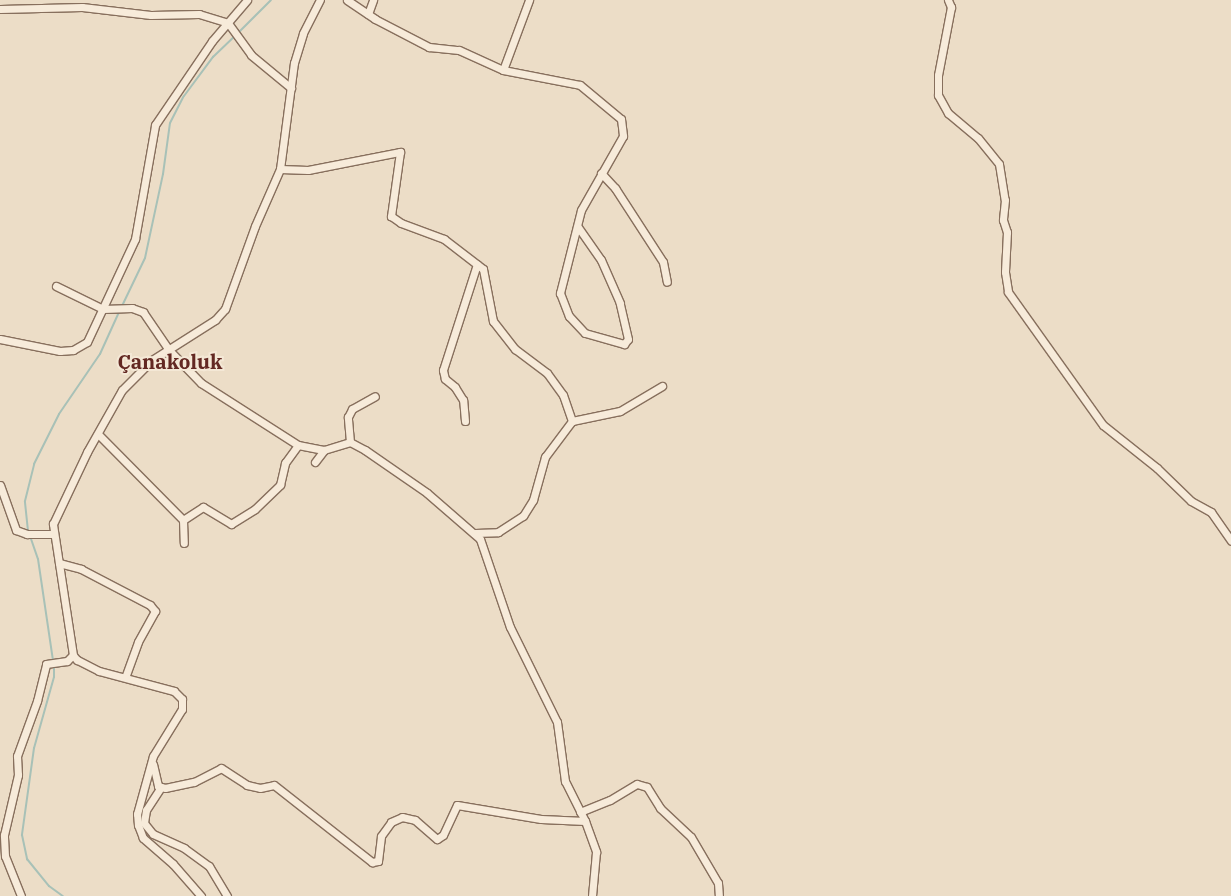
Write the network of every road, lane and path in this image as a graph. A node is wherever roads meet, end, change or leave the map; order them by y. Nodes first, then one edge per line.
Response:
1 (247, 0) edge
2 (320, 0) edge
3 (347, 0) edge
4 (373, 0) edge
5 (529, 0) edge
6 (948, 0) edge
7 (0, 8) edge
8 (368, 14) junction
9 (228, 24) junction
10 (503, 70) junction
11 (291, 88) junction
12 (280, 169) junction
13 (600, 173) junction
14 (578, 226) junction
15 (477, 264) junction
16 (668, 282) dead end
17 (56, 286) dead end
18 (103, 309) junction
19 (0, 339) edge
20 (169, 350) junction
21 (662, 386) dead end
22 (375, 396) dead end
23 (465, 421) dead end
24 (572, 421) junction
25 (98, 434) junction
26 (350, 442) junction
27 (298, 444) junction
28 (324, 450) junction
29 (315, 462) dead end
30 (0, 485) edge
31 (184, 520) junction
32 (475, 533) junction
33 (54, 534) junction
34 (1231, 541) edge
35 (184, 544) dead end
36 (58, 563) junction
37 (73, 655) junction
38 (124, 676) junction
39 (152, 762) junction
40 (161, 787) junction
41 (580, 812) junction
42 (585, 821) junction
43 (21, 896) edge
44 (201, 896) edge
45 (227, 896) edge
46 (592, 896) edge
47 (719, 896) edge

1 - 9 street
2 - 11 street
3 - 8 street
4 - 8 street
5 - 10 street
6 - 34 street
7 - 9 street
8 - 10 street
9 - 11 street
9 - 18 street
10 - 13 street
11 - 12 street
12 - 15 street
12 - 20 street
13 - 14 street
13 - 16 street
14 - 14 street
15 - 23 street
15 - 24 street
17 - 18 street
18 - 19 street
18 - 20 street
20 - 25 street
20 - 27 street
21 - 24 street
22 - 26 street
24 - 32 street
25 - 31 street
25 - 33 street
26 - 28 street
26 - 32 street
27 - 28 street
27 - 31 street
28 - 29 street
30 - 33 street
31 - 35 street
32 - 41 street
33 - 36 street
36 - 37 street
36 - 38 street
37 - 38 street
37 - 43 street
38 - 39 street
39 - 40 street
39 - 44 street
40 - 42 street
40 - 45 street
41 - 42 street
41 - 47 street
42 - 46 street

